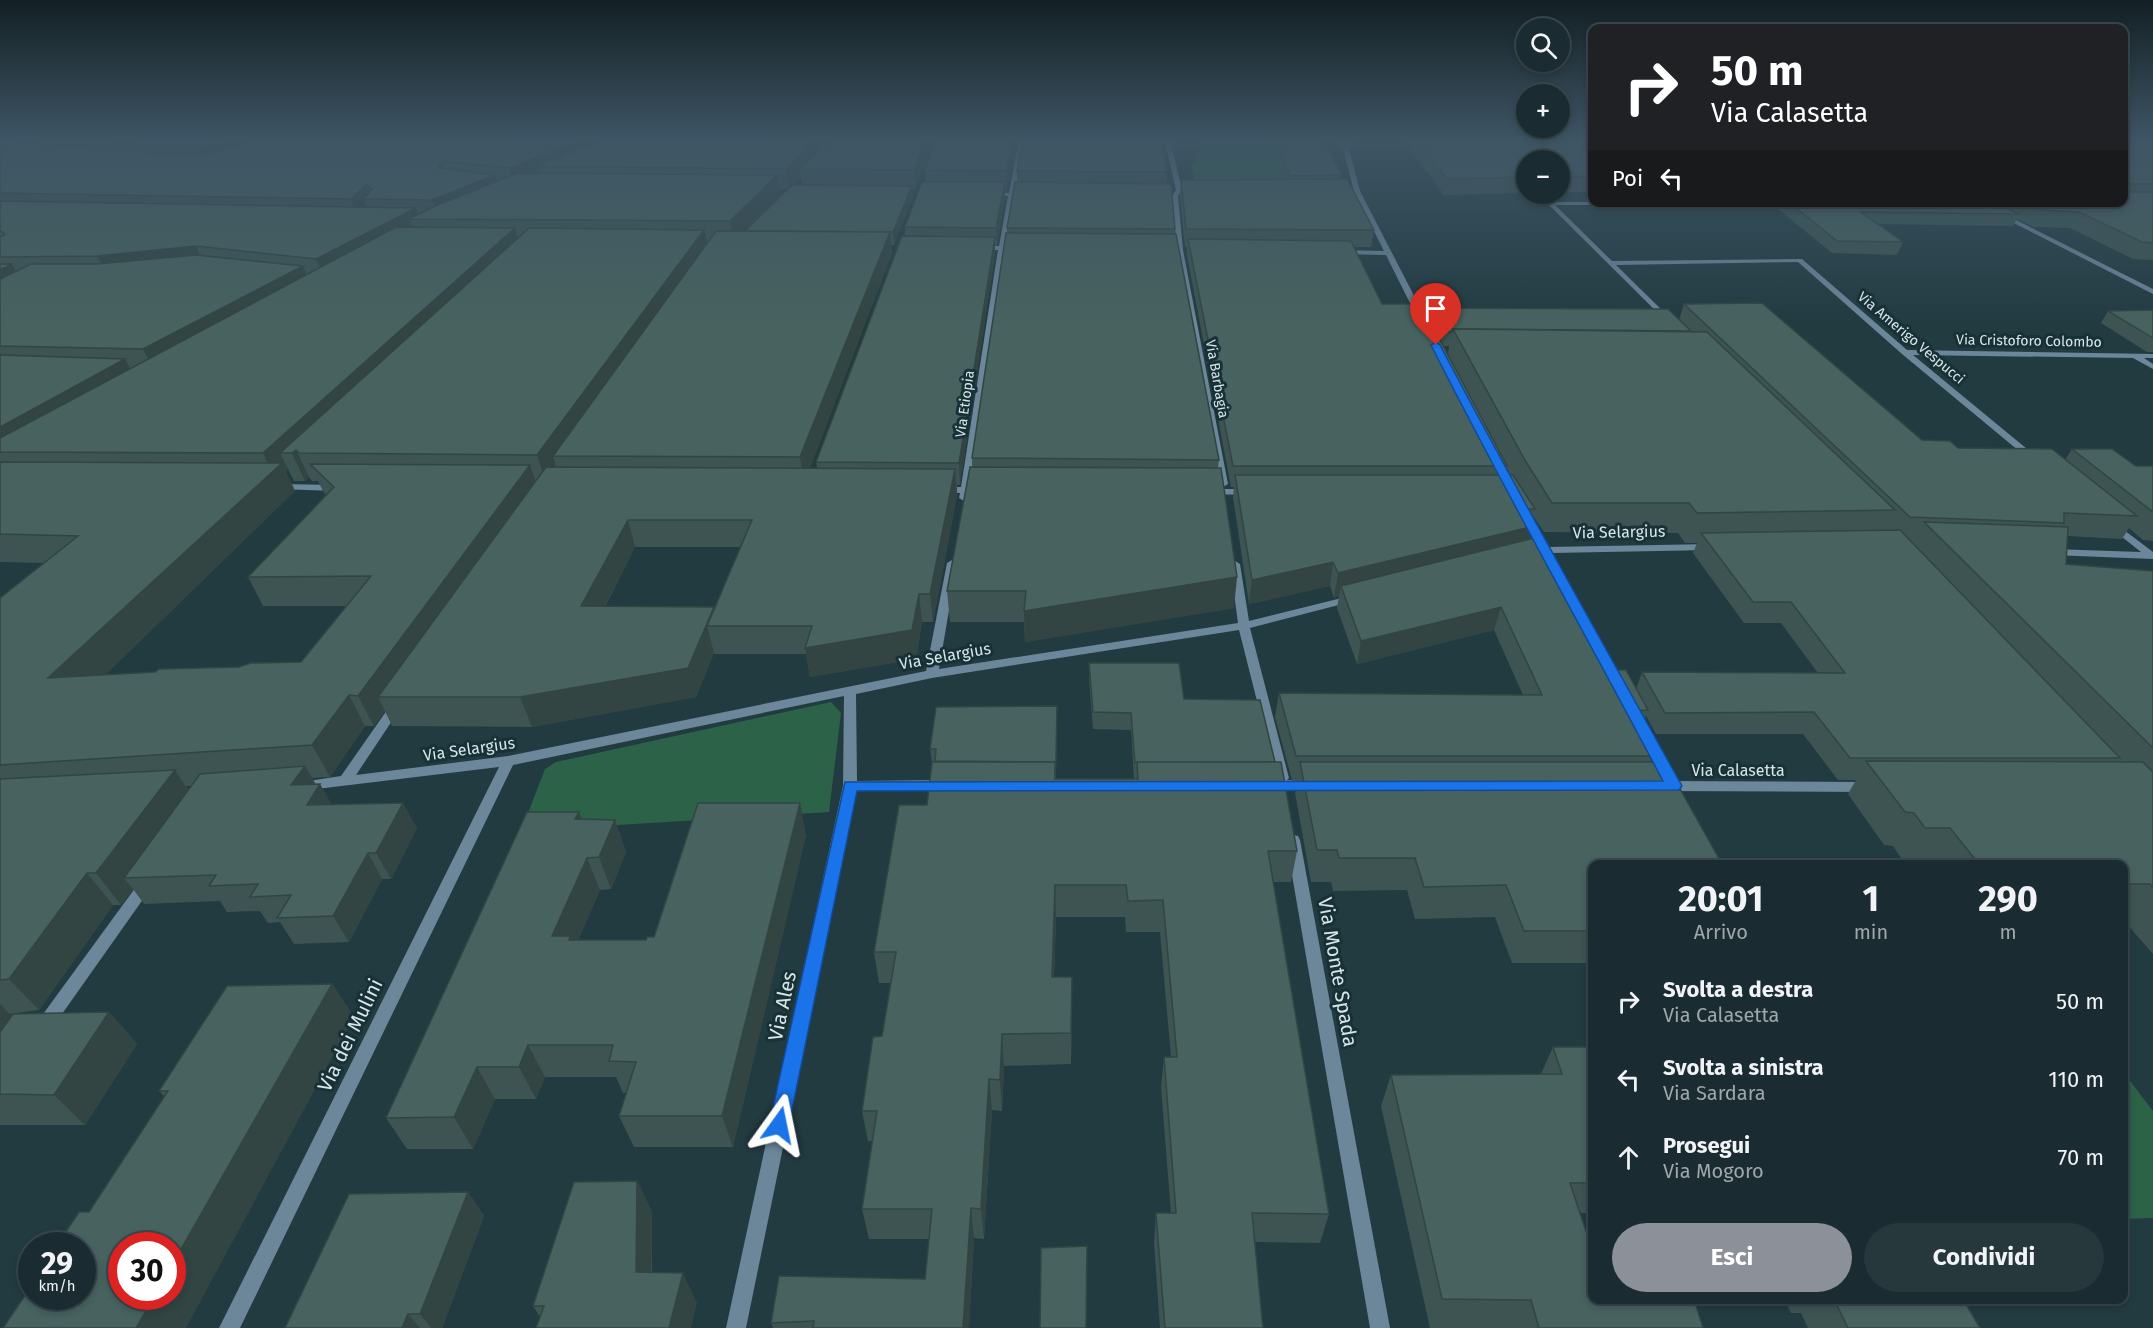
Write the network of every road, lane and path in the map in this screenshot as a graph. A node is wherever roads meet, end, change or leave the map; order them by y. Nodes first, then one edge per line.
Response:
1 (1011, 200) edge
2 (1177, 200) edge
3 (1358, 200) edge
4 (1588, 203) edge
5 (1993, 211) edge
6 (967, 248) edge
7 (1002, 248) junction
8 (1025, 248) edge
9 (1168, 250) edge
10 (1180, 250) junction
11 (1192, 250) edge
12 (1329, 252) edge
13 (1388, 253) junction
14 (1610, 263) junction
15 (2153, 292) edge
16 (1425, 325) edge
17 (1676, 329) edge
18 (1905, 352) junction
19 (2135, 356) junction
20 (2153, 356) edge
21 (2153, 367) edge
22 (2040, 464) edge
23 (287, 479) dead end
24 (266, 487) edge
25 (278, 487) junction
26 (350, 488) edge
27 (930, 490) edge
28 (966, 490) junction
29 (989, 490) edge
30 (1201, 492) edge
31 (1224, 492) junction
32 (1259, 492) edge
33 (1517, 501) edge
34 (1226, 504) edge
35 (961, 514) edge
36 (2103, 516) edge
37 (1726, 547) edge
38 (955, 549) edge
39 (1547, 550) junction
40 (1233, 551) edge
41 (2035, 551) edge
42 (1523, 556) edge
43 (2152, 556) edge
44 (1360, 597) edge
45 (1244, 626) junction
46 (932, 674) junction
47 (850, 690) junction
48 (400, 700) edge
49 (508, 761) junction
50 (344, 782) junction
51 (956, 785) edge
52 (1251, 785) edge
53 (1326, 785) edge
54 (850, 786) junction
55 (1653, 786) edge
56 (289, 787) edge
57 (1887, 787) edge
58 (1285, 791) junction
59 (1677, 791) junction
60 (1290, 820) edge
61 (158, 868) edge
62 (48, 1019) junction
63 (29, 1020) edge
64 (36, 1036) edge
65 (229, 1328) edge
66 (736, 1328) edge
67 (1380, 1328) edge

1 - 7 street, Via Etiopia
2 - 10 street, Via Barbagia
3 - 13 street
4 - 14 street
5 - 15 street
6 - 7 street
7 - 8 street
7 - 28 street, Via Etiopia
9 - 10 street
10 - 11 street
10 - 31 street, Via Barbagia
12 - 13 street
13 - 16 street
14 - 17 street
14 - 18 street, Via Amerigo Vespucci
18 - 19 street, Via Cristoforo Colombo
18 - 22 street, Via Amerigo Vespucci
19 - 20 street, Via Cristoforo Colombo
19 - 21 street
23 - 25 street
24 - 25 street
25 - 26 street
27 - 28 street
28 - 29 street
28 - 35 street, Via Etiopia
30 - 31 street
31 - 32 street
31 - 34 street, Via Barbagia
33 - 39 street
36 - 43 street
37 - 39 street, Via Selargius
38 - 46 street
39 - 42 street, Via Selargius
39 - 59 street
40 - 45 street
41 - 43 street
44 - 45 street, Via Selargius
45 - 46 street, Via Selargius
45 - 58 street
46 - 47 street, Via Selargius
47 - 49 street, Via Selargius
47 - 54 street, Via Ales
48 - 50 street
49 - 50 street, Via Selargius
49 - 65 street, Via dei Mulini
50 - 56 street, Via Selargius
51 - 54 street
52 - 58 street
53 - 58 street
54 - 66 street, Via Ales
55 - 59 street, Via Calasetta
57 - 59 street, Via Calasetta
60 - 67 street, Via Monte Spada
61 - 62 street
62 - 63 street
62 - 64 street

